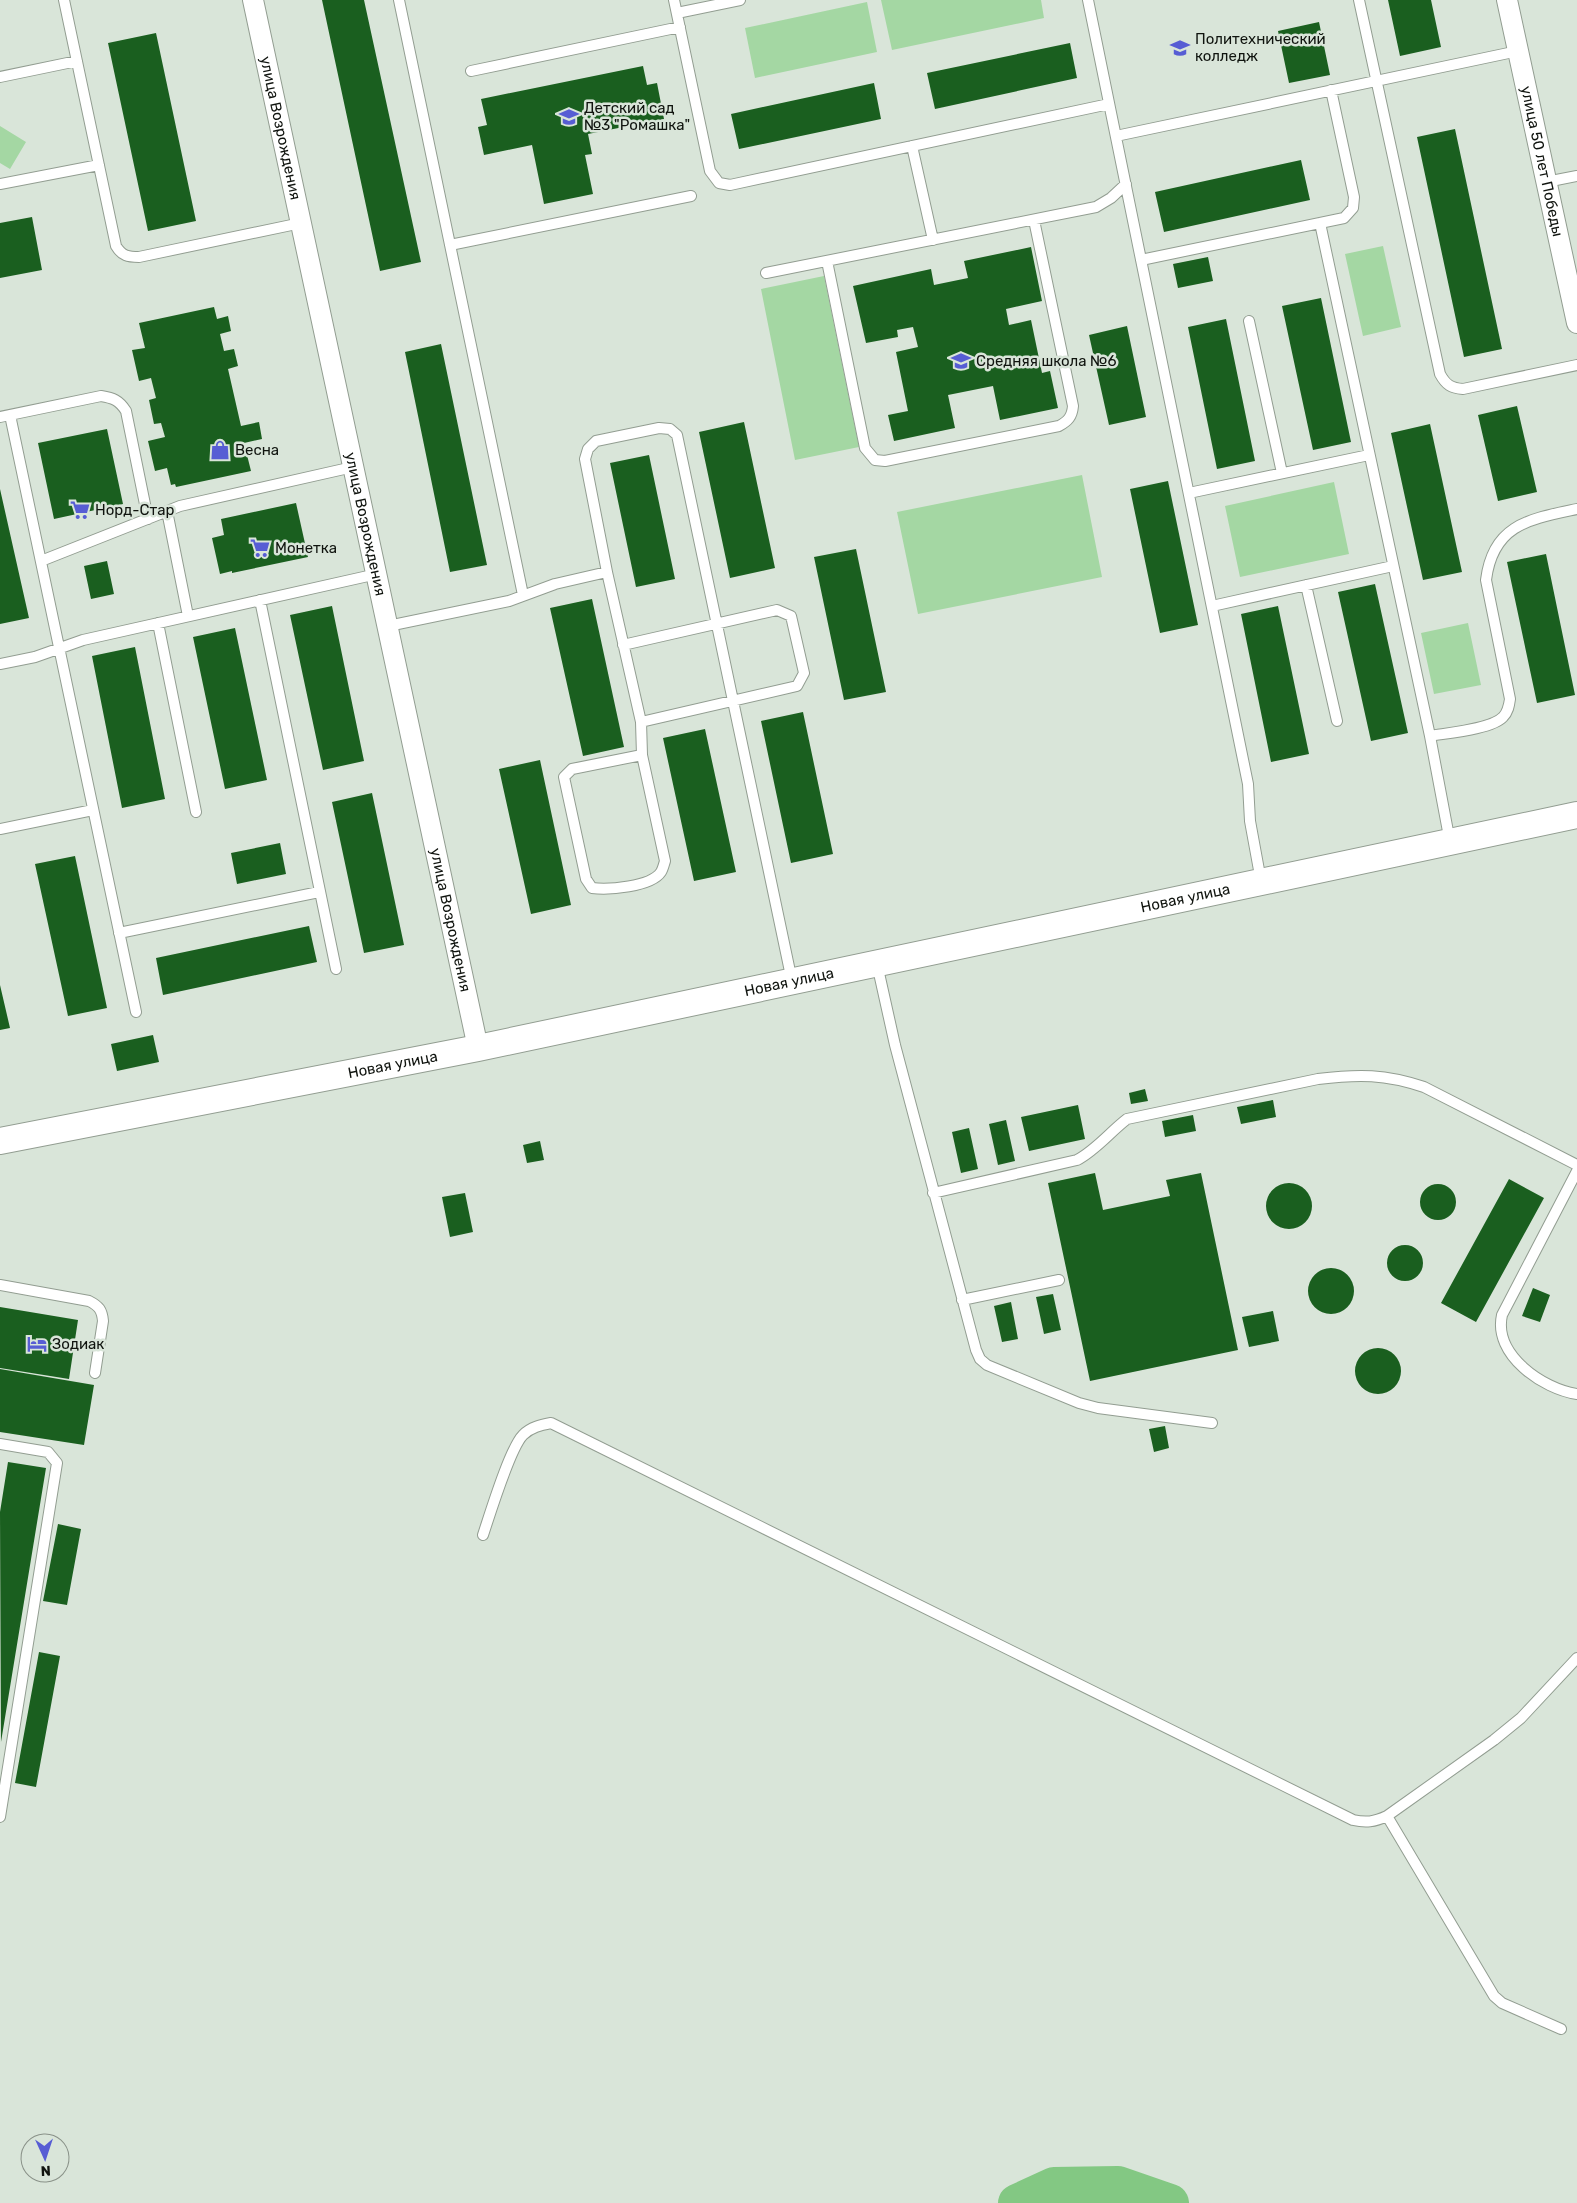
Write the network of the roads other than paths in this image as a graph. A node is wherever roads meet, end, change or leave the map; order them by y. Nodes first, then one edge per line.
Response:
1 (64, 0) edge
2 (253, 0) edge
3 (400, 0) edge
4 (674, 0) edge
5 (740, 0) edge
6 (1088, 0) edge
7 (1359, 0) edge
8 (1507, 0) edge
9 (677, 13) junction
10 (680, 27) junction
11 (1518, 51) junction
12 (77, 61) junction
13 (471, 71) dead end
14 (0, 77) edge
15 (1376, 81) junction
16 (1332, 90) junction
17 (1109, 104) junction
18 (1116, 136) junction
19 (912, 146) junction
20 (99, 165) junction
21 (1577, 176) edge
22 (1546, 182) junction
23 (0, 184) edge
24 (1126, 184) junction
25 (691, 196) dead end
26 (1034, 220) junction
27 (301, 223) junction
28 (1320, 224) junction
29 (933, 240) junction
30 (450, 245) junction
31 (1141, 260) junction
32 (827, 261) junction
33 (766, 273) dead end
34 (1249, 321) dead end
35 (1577, 323) edge
36 (1577, 365) edge
37 (5, 416) edge
38 (1369, 455) junction
39 (353, 467) junction
40 (1282, 473) junction
41 (1190, 493) junction
42 (1577, 509) edge
43 (167, 511) junction
44 (148, 519) junction
45 (41, 562) junction
46 (1393, 566) junction
47 (607, 572) junction
48 (377, 574) junction
49 (1306, 585) junction
50 (523, 594) junction
51 (260, 600) junction
52 (1212, 606) junction
53 (188, 616) junction
54 (158, 623) junction
55 (718, 623) junction
56 (388, 626) junction
57 (623, 645) junction
58 (59, 648) junction
59 (0, 664) edge
60 (733, 700) junction
61 (1337, 721) dead end
62 (641, 722) junction
63 (1430, 736) junction
64 (642, 755) junction
65 (93, 810) junction
66 (196, 812) dead end
67 (1577, 815) edge
68 (0, 829) edge
69 (1450, 843) junction
70 (1261, 881) junction
71 (319, 892) junction
72 (119, 933) junction
73 (877, 963) junction
74 (336, 969) dead end
75 (792, 982) junction
76 (136, 1012) dead end
77 (478, 1048) junction
78 (0, 1141) edge
79 (1577, 1165) edge
80 (1577, 1171) edge
81 (934, 1192) junction
82 (1059, 1280) dead end
83 (0, 1285) edge
84 (962, 1300) junction
85 (95, 1374) dead end
86 (1577, 1394) edge
87 (1212, 1423) dead end
88 (0, 1444) edge
89 (483, 1535) dead end
90 (1577, 1658) edge
91 (1387, 1816) junction
92 (0, 1817) edge
93 (1561, 2029) dead end

1 - 12 lane
2 - 27 street, улица Возрождения
3 - 30 lane
4 - 9 lane
5 - 9 lane
6 - 17 lane
7 - 15 lane
8 - 11 street, улица 50 лет Победы
9 - 10 lane
10 - 13 lane
10 - 19 lane
11 - 15 lane
11 - 22 street, улица 50 лет Победы
12 - 14 lane
12 - 20 lane
15 - 16 lane
15 - 36 lane
16 - 18 lane
16 - 28 lane
17 - 18 lane
17 - 19 lane
18 - 24 lane
19 - 29 lane
20 - 23 lane
20 - 27 lane
21 - 22 lane
22 - 35 street, улица 50 лет Победы
24 - 26 lane
24 - 31 lane
25 - 30 lane
26 - 29 lane
26 - 32 lane
27 - 39 street, улица Возрождения
28 - 31 lane
28 - 38 lane
29 - 32 lane
30 - 50 lane
31 - 41 lane
32 - 33 lane
34 - 40 lane
37 - 44 lane
37 - 45 lane
38 - 40 lane
38 - 46 lane
39 - 43 lane
39 - 48 street, улица Возрождения
40 - 41 lane
41 - 52 lane
42 - 63 lane
43 - 44 lane
43 - 53 lane
44 - 45 lane
45 - 58 lane
46 - 49 lane
46 - 63 lane
47 - 50 lane
47 - 55 lane
47 - 57 lane
48 - 51 lane
48 - 56 street, улица Возрождения
49 - 52 lane
49 - 61 lane
50 - 56 lane
51 - 53 lane
51 - 71 lane
52 - 70 lane
53 - 54 lane
54 - 58 lane
54 - 66 lane
55 - 57 lane
55 - 60 lane
55 - 60 lane
56 - 77 street, улица Возрождения
57 - 62 lane
58 - 59 lane
58 - 65 lane
60 - 62 lane
60 - 75 lane
62 - 64 lane
63 - 69 lane
64 - 64 lane
65 - 68 lane
65 - 72 lane
67 - 69 street, Новая улица
69 - 70 street, Новая улица
70 - 73 street, Новая улица
71 - 72 lane
71 - 74 lane
72 - 76 lane
73 - 75 street, Новая улица
73 - 81 lane
75 - 77 street, Новая улица
77 - 78 street, Новая улица
79 - 81 lane
80 - 86 lane
81 - 84 lane
82 - 84 lane
83 - 85 lane
84 - 87 lane
88 - 92 lane
89 - 91 lane
90 - 91 lane
91 - 93 lane

